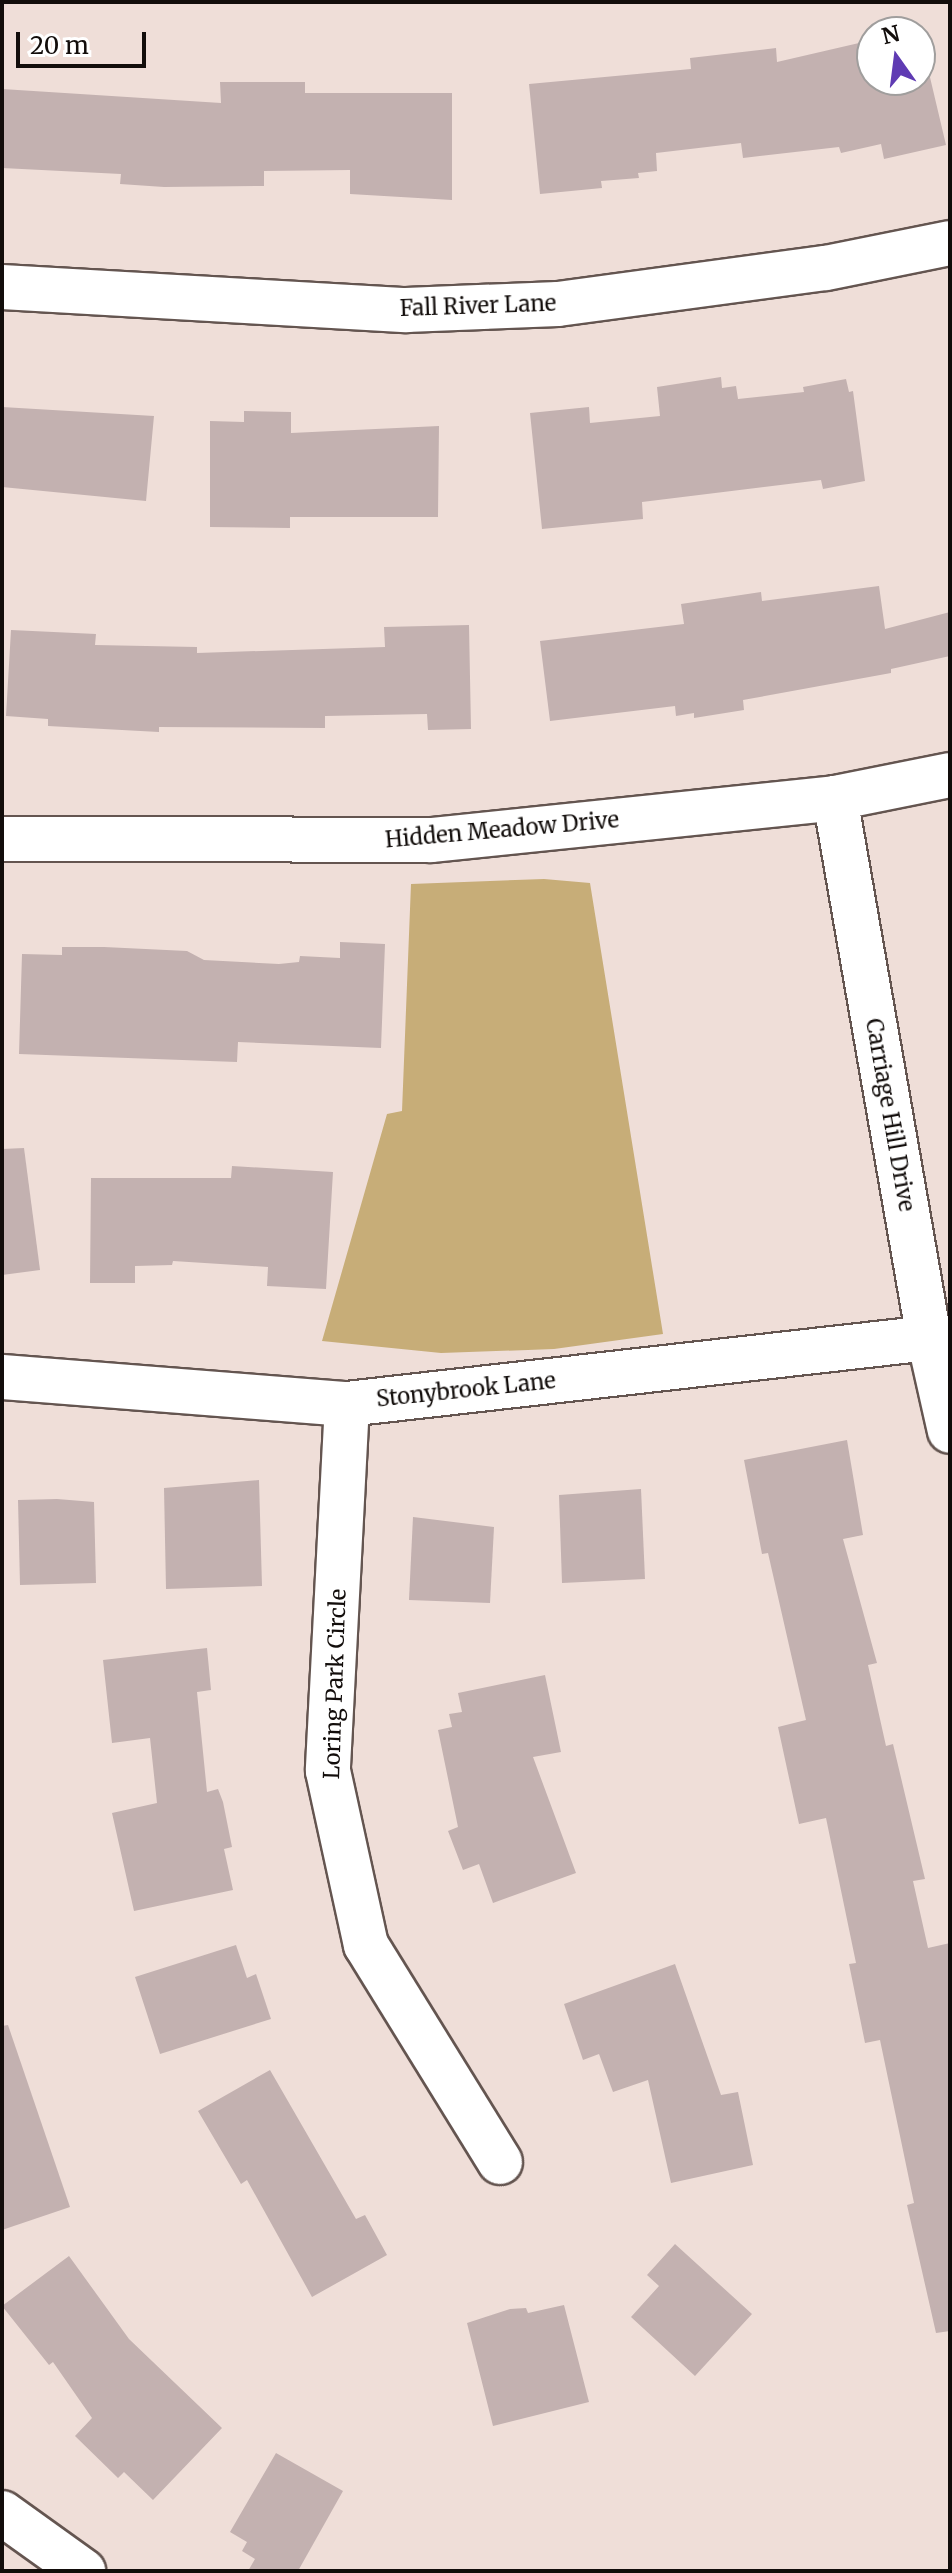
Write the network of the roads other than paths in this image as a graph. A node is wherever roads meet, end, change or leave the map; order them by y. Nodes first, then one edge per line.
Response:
1 (950, 243) edge
2 (2, 287) edge
3 (950, 775) edge
4 (835, 798) junction
5 (2, 839) edge
6 (929, 1338) junction
7 (2, 1377) edge
8 (347, 1404) junction
9 (950, 1431) edge
10 (500, 2162) dead end
11 (2, 2513) edge
12 (83, 2571) edge

1 - 2 street, Fall River Lane
3 - 4 street, Hidden Meadow Drive
4 - 5 street, Hidden Meadow Drive
4 - 6 street, Carriage Hill Drive
6 - 8 street, Stonybrook Lane
6 - 9 street, Carriage Hill Drive
7 - 8 street, Stonybrook Lane
8 - 10 street, Loring Park Circle
11 - 12 street

